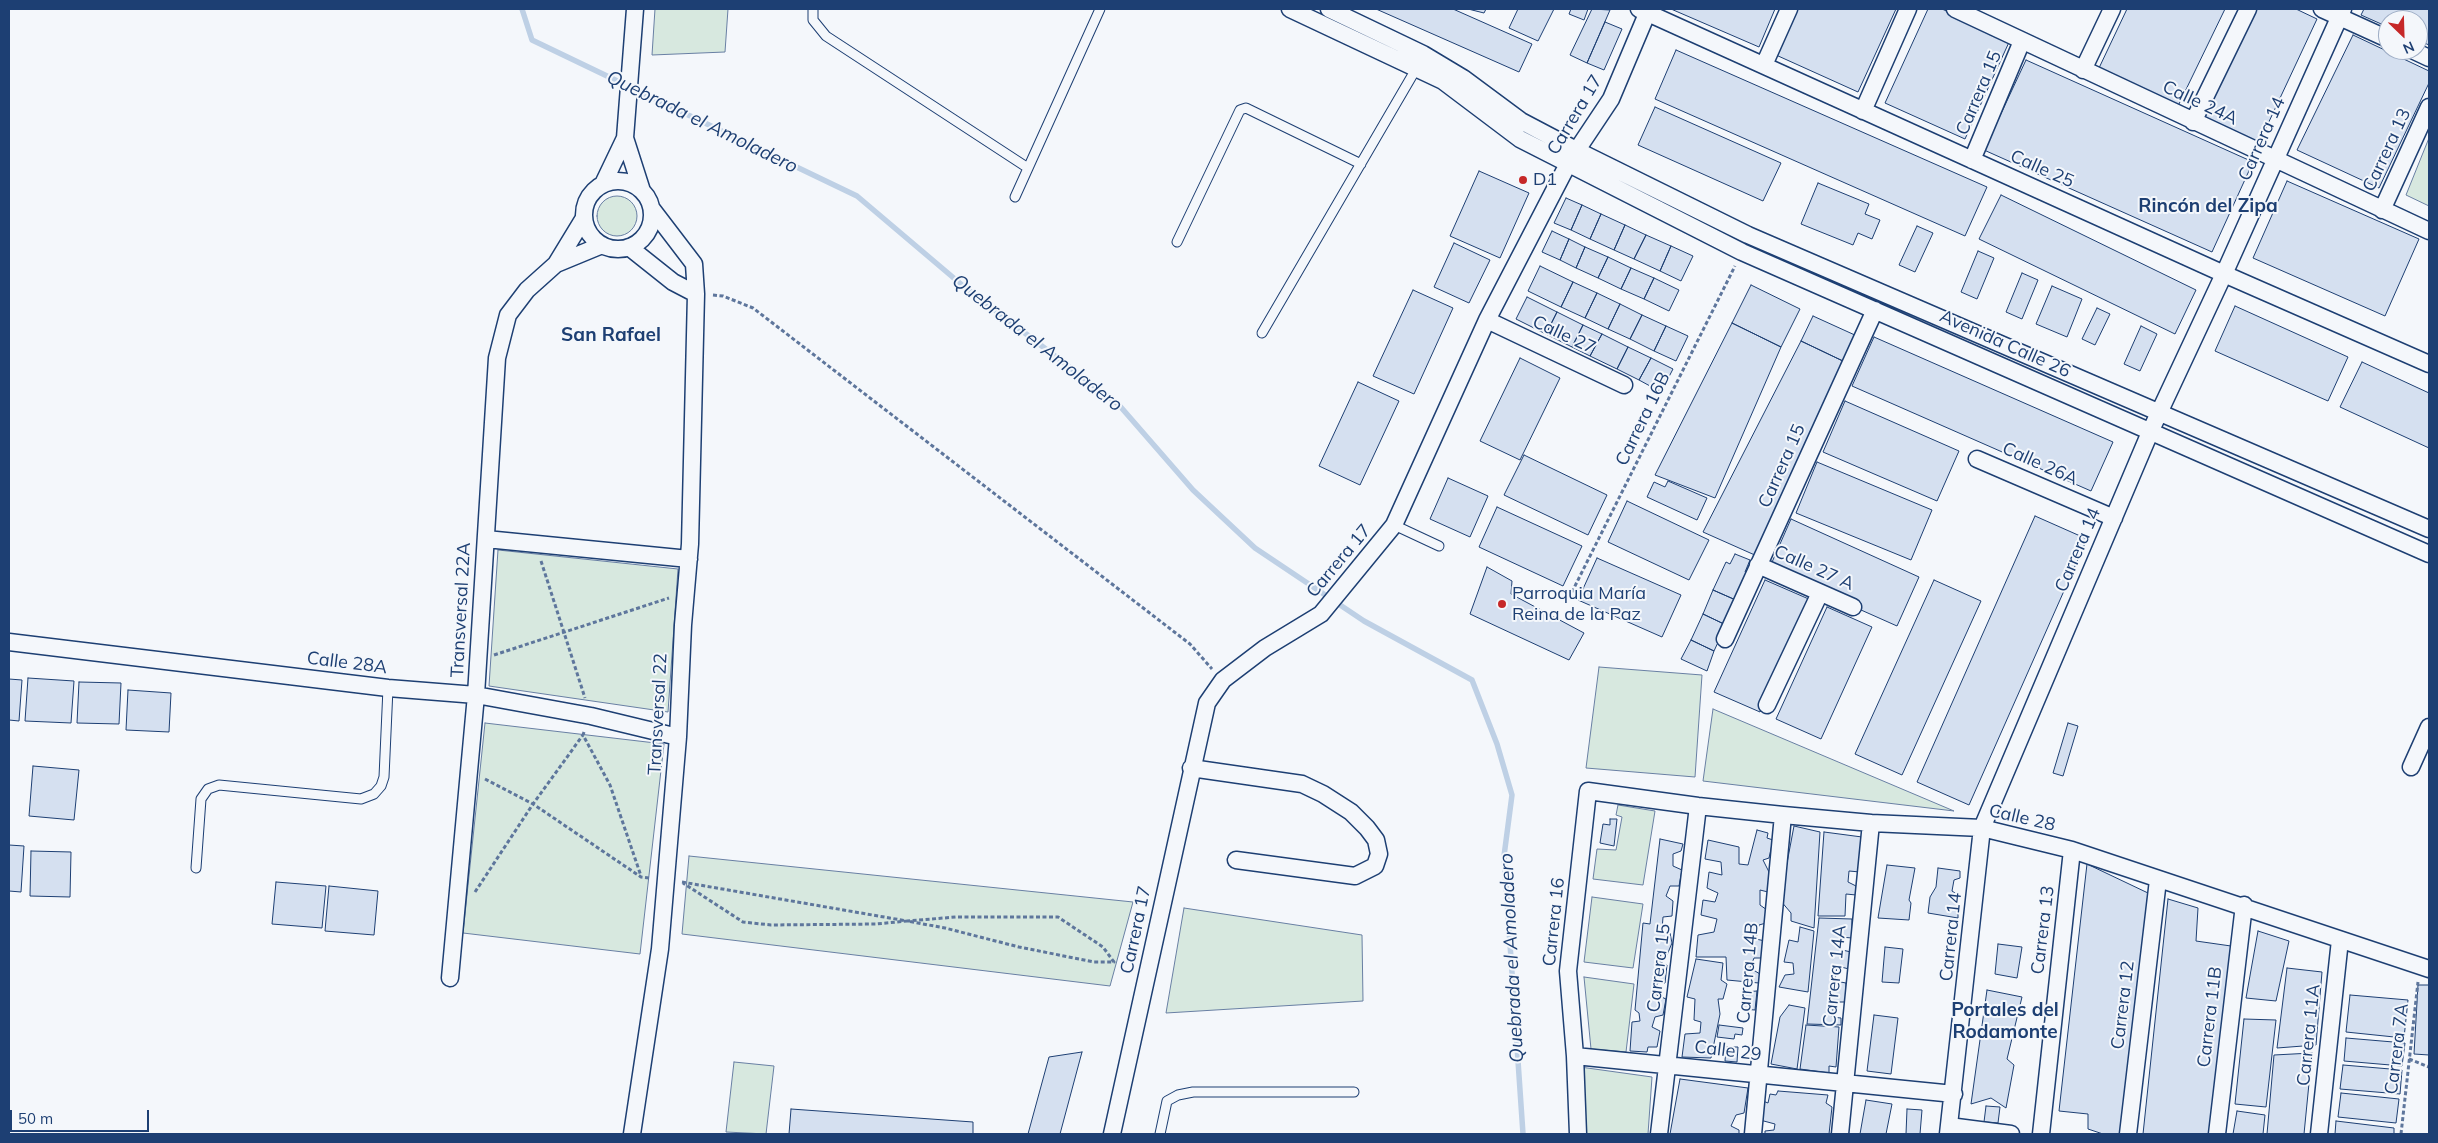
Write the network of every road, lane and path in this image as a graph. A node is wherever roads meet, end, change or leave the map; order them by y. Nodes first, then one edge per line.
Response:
1 (636, 9) edge
2 (813, 9) edge
3 (1100, 9) edge
4 (1290, 9) edge
5 (1329, 9) edge
6 (1789, 9) edge
7 (1908, 9) edge
8 (1954, 9) edge
9 (2112, 9) edge
10 (2248, 9) edge
11 (2322, 9) edge
12 (1645, 10) edge
13 (2341, 13) edge
14 (2378, 33) edge
15 (2022, 41) junction
16 (1764, 65) junction
17 (1416, 69) junction
18 (2083, 70) junction
19 (2429, 107) edge
20 (1863, 111) junction
21 (2193, 122) junction
22 (625, 138) junction
23 (1573, 157) junction
24 (1972, 160) junction
25 (2275, 160) junction
26 (1361, 164) junction
27 (1028, 168) junction
28 (603, 184) junction
29 (642, 191) junction
30 (1015, 197) dead end
31 (652, 209) junction
32 (2382, 210) junction
33 (584, 218) junction
34 (2429, 231) edge
35 (1177, 242) dead end
36 (602, 245) junction
37 (629, 247) junction
38 (1742, 252) junction
39 (556, 264) junction
40 (2224, 274) junction
41 (696, 294) junction
42 (1875, 310) junction
43 (1487, 320) junction
44 (1262, 333) dead end
45 (2429, 364) edge
46 (1624, 385) dead end
47 (2159, 412) junction
48 (2151, 430) junction
49 (1977, 459) dead end
50 (2114, 518) junction
51 (1394, 525) junction
52 (2429, 529) edge
53 (486, 539) junction
54 (535, 544) junction
55 (1439, 546) dead end
56 (2429, 554) edge
57 (689, 559) junction
58 (1758, 565) junction
59 (686, 592) junction
60 (1820, 593) junction
61 (1569, 598) dead end
62 (1853, 608) dead end
63 (564, 631) junction
64 (1725, 639) dead end
65 (9, 642) edge
66 (478, 660) junction
67 (1222, 680) junction
68 (388, 688) junction
69 (476, 695) junction
70 (1767, 705) dead end
71 (591, 716) junction
72 (2429, 728) edge
73 (582, 735) junction
74 (678, 737) junction
75 (2412, 767) dead end
76 (1191, 768) junction
77 (469, 771) junction
78 (1588, 791) joint
79 (533, 804) junction
80 (1698, 806) junction
81 (1782, 815) junction
82 (1871, 823) junction
83 (1982, 828) junction
84 (2072, 850) junction
85 (1236, 860) dead end
86 (196, 868) dead end
87 (641, 877) junction
88 (2158, 880) junction
89 (674, 882) junction
90 (2244, 905) junction
91 (456, 913) junction
92 (907, 921) junction
93 (2340, 940) junction
94 (2425, 968) edge
95 (450, 978) dead end
96 (1575, 1056) junction
97 (2409, 1059) junction
98 (1668, 1065) junction
99 (2429, 1068) edge
100 (1759, 1075) junction
101 (1844, 1083) junction
102 (1354, 1092) dead end
103 (1954, 1094) junction
104 (1948, 1130) edge
105 (632, 1134) edge
106 (1112, 1134) edge
107 (1160, 1134) edge
108 (1578, 1134) edge
109 (1659, 1134) edge
110 (1753, 1134) edge
111 (1840, 1134) edge
112 (2011, 1134) edge
113 (2041, 1134) edge
114 (2128, 1134) edge
115 (2217, 1134) edge
116 (2319, 1134) edge
117 (2400, 1134) edge

1 - 22 street
2 - 27 lane
3 - 27 lane
4 - 17 street
5 - 23 street
6 - 16 street
7 - 20 street
8 - 15 street, Calle 24A
9 - 18 street
10 - 21 street
11 - 13 street
12 - 16 street, Calle 25
12 - 23 street, Carrera 17
13 - 14 street
13 - 25 street, Carrera 14
15 - 18 street, Calle 24A
15 - 24 street, Carrera 15
16 - 20 street, Calle 25
17 - 23 street
17 - 26 lane
18 - 21 street, Calle 24A
19 - 32 street, Carrera 13
20 - 24 street, Calle 25
21 - 25 street, Calle 24A
22 - 28 street
22 - 29 street
23 - 38 street, Avenida Calle 26
23 - 43 street, Carrera 17
23 - 47 street, Avenida Calle 26
24 - 40 street, Calle 25
25 - 32 street, Calle 24A
25 - 40 street, Carrera 14
26 - 35 lane
26 - 44 lane
27 - 30 lane
28 - 29 street
28 - 33 street
29 - 31 street
31 - 37 street
31 - 41 street, Transversal 22
32 - 34 street, Calle 24A
33 - 36 street
33 - 39 street
36 - 37 street
36 - 39 street
37 - 41 street
38 - 42 street, Avenida Calle 26
38 - 61 path, Carrera 16B
39 - 53 street, Transversal 22A
40 - 45 street, Calle 25
40 - 47 street, Carrera 14
41 - 57 street, Transversal 22
41 - 67 path
42 - 48 street, Avenida Calle 26
42 - 58 street, Carrera 15
43 - 46 street, Calle 27
43 - 51 street, Carrera 17
47 - 48 street, Carrera 14
47 - 52 street, Avenida Calle 26
48 - 50 street, Carrera 14
48 - 56 street, Avenida Calle 26
49 - 50 street, Calle 26A
50 - 83 street, Carrera 14
51 - 55 lane
51 - 67 street, Carrera 17
53 - 54 street
53 - 66 street, Transversal 22A
54 - 57 street
54 - 63 path
57 - 59 street, Transversal 22
58 - 60 street, Calle 27 A
58 - 64 street, Carrera 15
59 - 63 path
59 - 74 street, Transversal 22
60 - 62 street, Calle 27 A
60 - 70 street
63 - 66 path
63 - 71 path
65 - 68 street, Calle 28A
66 - 69 street, Transversal 22A
67 - 76 street, Carrera 17
68 - 69 street, Calle 28A
68 - 86 lane
69 - 71 street, Calle 28A
69 - 77 street, Transversal 22A
71 - 73 path
71 - 74 street, Calle 28A
72 - 75 street
73 - 79 path
73 - 87 path
74 - 89 street, Transversal 22
76 - 85 street
76 - 106 street, Carrera 17
77 - 79 path
77 - 91 street, Transversal 22A
78 - 80 street, Calle 28
78 - 96 street, Carrera 16
79 - 87 path
79 - 91 path
80 - 81 street, Calle 28
80 - 98 street, Carrera 15
81 - 82 street, Calle 28
81 - 100 street, Carrera 14B
82 - 83 street, Calle 28
82 - 101 street, Carrera 14A
83 - 84 street, Calle 28
83 - 103 street, Carrera 14
84 - 88 street, Calle 28
84 - 113 street, Carrera 13
87 - 89 path
88 - 90 street, Calle 28
88 - 114 street, Carrera 12
89 - 92 path
89 - 92 path
89 - 105 street, Transversal 22
90 - 93 street, Calle 28
90 - 115 street, Carrera 11B
91 - 95 street, Transversal 22A
92 - 92 path
93 - 94 street, Calle 28
93 - 116 street, Carrera 11A
94 - 97 path, Carrera 7A
96 - 98 street, Calle 29
96 - 108 street
97 - 99 path
97 - 117 path, Carrera 7A
98 - 100 street, Calle 29
98 - 109 street, Carrera 15
100 - 101 street, Calle 29
100 - 110 street, Carrera 14B
101 - 103 street, Calle 29
101 - 111 street, Carrera 14A
102 - 107 lane
103 - 104 street, Carrera 14
104 - 112 street

